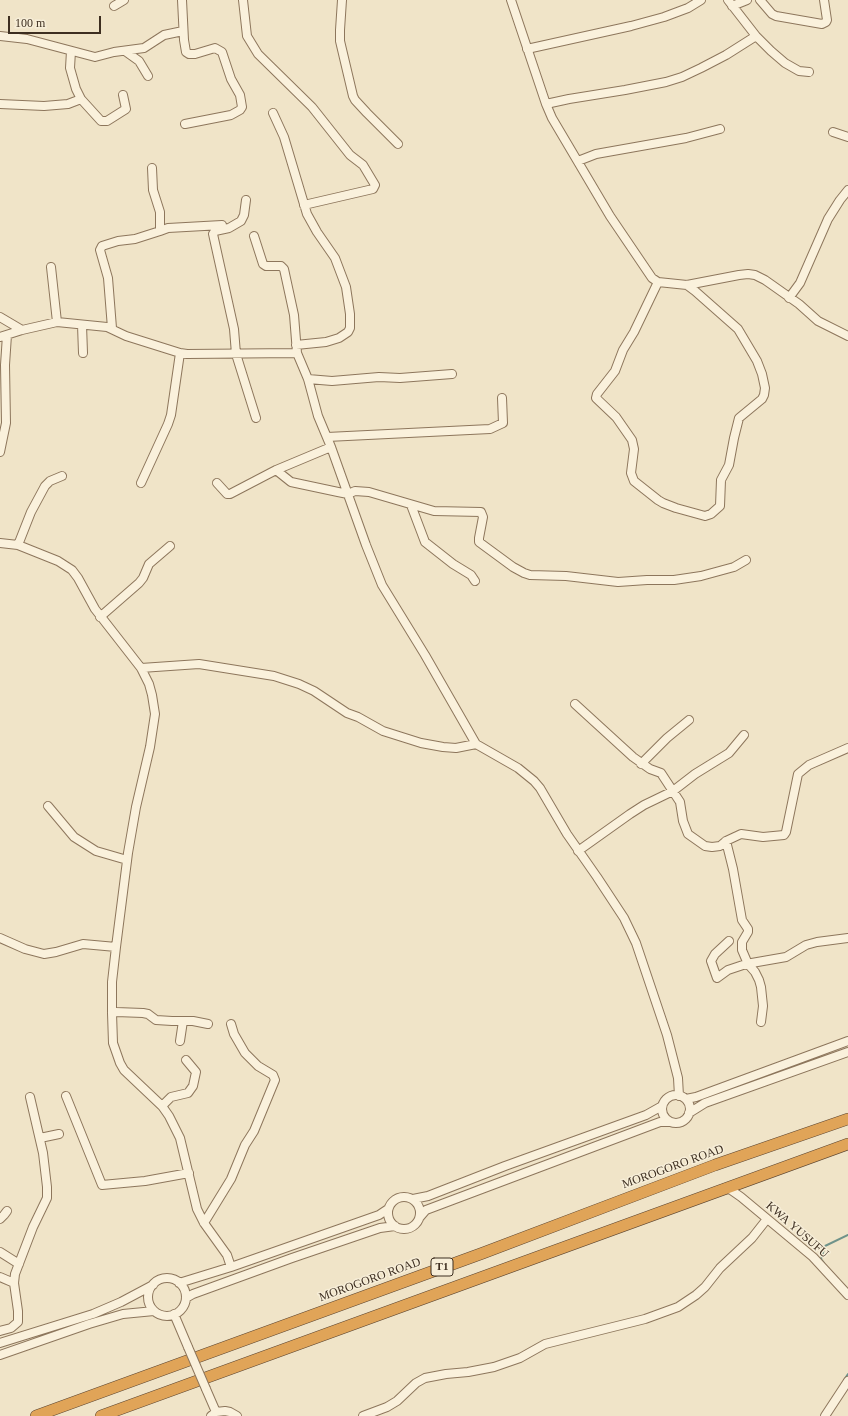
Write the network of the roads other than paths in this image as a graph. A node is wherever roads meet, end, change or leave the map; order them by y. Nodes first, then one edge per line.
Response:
1 (124, 0) edge
2 (182, 0) edge
3 (243, 0) edge
4 (342, 0) edge
5 (511, 0) edge
6 (702, 0) edge
7 (747, 0) edge
8 (760, 0) edge
9 (824, 0) edge
10 (730, 3) edge
11 (114, 6) dead end
12 (183, 31) junction
13 (0, 36) edge
14 (756, 36) junction
15 (527, 49) junction
16 (71, 51) junction
17 (125, 51) junction
18 (809, 72) dead end
19 (148, 76) dead end
20 (122, 96) dead end
21 (81, 99) junction
22 (0, 104) edge
23 (546, 104) junction
24 (273, 113) dead end
25 (185, 124) dead end
26 (720, 129) dead end
27 (833, 132) dead end
28 (848, 137) edge
29 (398, 144) dead end
30 (578, 161) junction
31 (152, 168) dead end
32 (848, 190) edge
33 (246, 200) dead end
34 (304, 206) junction
35 (237, 224) junction
36 (160, 231) junction
37 (254, 236) dead end
38 (50, 267) dead end
39 (658, 282) junction
40 (687, 285) junction
41 (789, 298) junction
42 (0, 317) edge
43 (57, 322) junction
44 (82, 325) junction
45 (112, 328) junction
46 (22, 330) junction
47 (4, 336) edge
48 (848, 336) edge
49 (297, 349) junction
50 (83, 353) dead end
51 (180, 353) junction
52 (236, 354) junction
53 (452, 374) dead end
54 (308, 379) junction
55 (502, 398) dead end
56 (256, 418) dead end
57 (328, 437) junction
58 (331, 447) junction
59 (0, 452) edge
60 (276, 470) junction
61 (62, 476) dead end
62 (141, 482) dead end
63 (217, 483) dead end
64 (348, 494) junction
65 (411, 505) junction
66 (0, 543) edge
67 (18, 545) junction
68 (170, 546) dead end
69 (746, 560) dead end
70 (475, 581) dead end
71 (100, 617) junction
72 (140, 668) junction
73 (575, 704) dead end
74 (689, 720) dead end
75 (744, 735) dead end
76 (476, 744) junction
77 (848, 748) edge
78 (641, 764) junction
79 (673, 790) junction
80 (48, 806) dead end
81 (726, 841) junction
82 (578, 851) junction
83 (127, 860) junction
84 (0, 938) edge
85 (848, 938) edge
86 (729, 941) dead end
87 (116, 947) junction
88 (748, 964) junction
89 (112, 1013) junction
90 (183, 1021) junction
91 (761, 1022) dead end
92 (208, 1024) dead end
93 (231, 1024) dead end
94 (180, 1041) dead end
95 (848, 1041) edge
96 (848, 1052) edge
97 (186, 1060) dead end
98 (66, 1096) dead end
99 (30, 1097) dead end
100 (682, 1097) junction
101 (162, 1106) junction
102 (662, 1106) junction
103 (689, 1113) junction
104 (848, 1119) edge
105 (669, 1122) junction
106 (60, 1134) dead end
107 (40, 1138) junction
108 (848, 1144) edge
109 (189, 1174) junction
110 (725, 1188) junction
111 (413, 1199) junction
112 (388, 1209) junction
113 (7, 1211) dead end
114 (420, 1217) junction
115 (0, 1219) edge
116 (767, 1220) junction
117 (204, 1223) junction
118 (394, 1226) junction
119 (0, 1252) edge
120 (19, 1264) junction
121 (231, 1267) junction
122 (0, 1277) edge
123 (14, 1283) junction
124 (179, 1283) junction
125 (153, 1285) junction
126 (848, 1295) edge
127 (186, 1298) junction
128 (154, 1311) junction
129 (174, 1314) junction
130 (0, 1331) edge
131 (0, 1343) edge
132 (0, 1355) edge
133 (848, 1381) edge
134 (214, 1414) edge
135 (36, 1416) edge
136 (101, 1416) edge
137 (237, 1416) edge
138 (363, 1416) edge
139 (825, 1416) edge

1 - 11 street
2 - 12 street
3 - 34 street
4 - 29 street
5 - 15 street
6 - 15 street
7 - 10 street
8 - 9 street
10 - 14 street
12 - 17 street
12 - 25 street
13 - 16 street
14 - 18 street
14 - 23 street
15 - 23 street
16 - 17 street
16 - 21 street
17 - 19 street
20 - 21 street
21 - 22 street
23 - 30 street
24 - 34 street
26 - 30 street
27 - 28 street
30 - 39 street
31 - 36 street
32 - 41 street
33 - 35 street
34 - 49 street
35 - 36 street
35 - 52 street
36 - 45 street
37 - 49 street
38 - 43 street
39 - 40 street
39 - 40 street
40 - 41 street
41 - 48 street
42 - 46 street
43 - 44 street
43 - 46 street
44 - 45 street
44 - 50 street
45 - 51 street
46 - 47 street
47 - 59 street
49 - 52 street
49 - 54 street
51 - 52 street
51 - 62 street
52 - 56 street
53 - 54 street
54 - 57 street
55 - 57 street
57 - 58 street
58 - 60 street
58 - 64 street
60 - 63 street
60 - 64 street
61 - 67 street
64 - 65 street
64 - 76 street
65 - 69 street
65 - 70 street
66 - 67 street
67 - 71 street
68 - 71 street
71 - 72 street
72 - 76 street
72 - 83 street
73 - 78 street
74 - 78 street
75 - 79 street
76 - 82 street
77 - 81 street
78 - 79 street
79 - 81 street
79 - 82 street
80 - 83 street
81 - 88 street
82 - 100 street
83 - 87 street
84 - 87 street
85 - 88 street
86 - 88 street
87 - 89 street
88 - 91 street
89 - 90 street
89 - 101 street
90 - 92 street
90 - 94 street
93 - 117 street
95 - 100 street
96 - 103 street
97 - 101 street
98 - 109 street
99 - 107 street
100 - 102 street
100 - 103 street
101 - 109 street
102 - 105 street
102 - 111 street
103 - 105 street
104 - 135 highway, MOROGORO ROAD / T1
105 - 114 street
106 - 107 street
107 - 120 street
108 - 110 highway, T1
109 - 117 street
110 - 116 street, KWA YUSUFU
110 - 136 highway, T1
111 - 112 street
111 - 114 street
112 - 118 street
112 - 121 street
113 - 115 street
114 - 118 street
116 - 126 street, KWA YUSUFU
116 - 138 street
117 - 121 street
118 - 127 street
119 - 120 street
120 - 123 street
121 - 124 street
122 - 123 street
123 - 130 street
124 - 125 street
124 - 127 street
125 - 128 street
125 - 131 street
127 - 129 street
128 - 129 street
128 - 132 street
129 - 134 street, bridge
133 - 139 street
134 - 137 street

